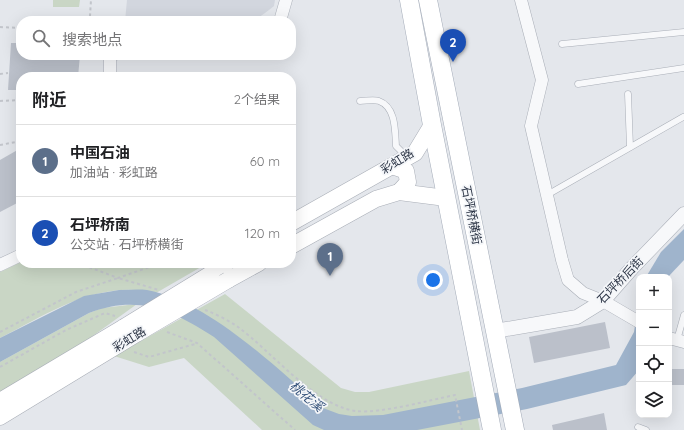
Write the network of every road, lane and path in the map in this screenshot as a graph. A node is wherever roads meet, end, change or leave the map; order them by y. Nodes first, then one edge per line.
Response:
1 (91, 0) edge
2 (286, 0) edge
3 (409, 0) edge
4 (428, 0) edge
5 (523, 0) edge
6 (90, 16) edge
7 (281, 16) edge
8 (0, 27) edge
9 (16, 28) edge
10 (684, 32) edge
11 (562, 44) dead end
12 (110, 60) edge
13 (684, 68) edge
14 (110, 72) edge
15 (8, 73) dead end
16 (0, 74) edge
17 (578, 84) dead end
18 (628, 94) dead end
19 (16, 100) edge
20 (0, 101) edge
21 (360, 101) dead end
22 (683, 117) edge
23 (432, 125) junction
24 (16, 142) edge
25 (0, 145) edge
26 (630, 147) junction
27 (407, 157) junction
28 (392, 166) junction
29 (399, 192) junction
30 (547, 195) junction
31 (446, 198) junction
32 (684, 214) edge
33 (296, 220) edge
34 (296, 243) edge
35 (16, 257) edge
36 (0, 265) edge
37 (91, 268) edge
38 (147, 268) edge
39 (220, 269) edge
40 (118, 278) junction
41 (162, 291) dead end
42 (606, 303) junction
43 (198, 307) dead end
44 (684, 315) edge
45 (636, 320) edge
46 (127, 326) junction
47 (163, 331) dead end
48 (495, 331) junction
49 (0, 332) edge
50 (677, 340) edge
51 (196, 343) junction
52 (118, 346) junction
53 (0, 367) edge
54 (0, 401) edge
55 (0, 417) edge
56 (638, 427) dead end
57 (515, 428) edge
58 (492, 429) edge
59 (295, 430) edge
60 (462, 430) edge
61 (646, 430) edge

1 - 6 path
2 - 7 street
3 - 23 main road, 石坪桥横街
4 - 48 main road, 石坪桥横街
5 - 30 street
8 - 9 path
10 - 11 lane
12 - 14 street
13 - 17 lane
15 - 16 path
18 - 26 lane
19 - 20 path
21 - 27 lane
22 - 26 lane
23 - 27 main road, 彩虹路
23 - 31 main road, 石坪桥横街
24 - 25 path
26 - 30 lane
27 - 28 main road, 彩虹路
28 - 29 main road
28 - 33 main road, 彩虹路
29 - 31 main road
29 - 34 main road
30 - 42 street
31 - 58 main road, 石坪桥横街
32 - 42 street, 石坪桥后街
35 - 36 street
37 - 40 path
38 - 40 path
39 - 46 main road, 彩虹路, bridge
40 - 41 path
40 - 49 path
42 - 45 street
42 - 48 street, 石坪桥后街
43 - 60 path
44 - 50 lane
46 - 52 main road, 彩虹路
46 - 53 path
46 - 54 main road, 彩虹路
47 - 51 path
48 - 57 main road, 石坪桥横街
51 - 52 path
51 - 59 path
52 - 55 main road, 彩虹路
56 - 61 lane

